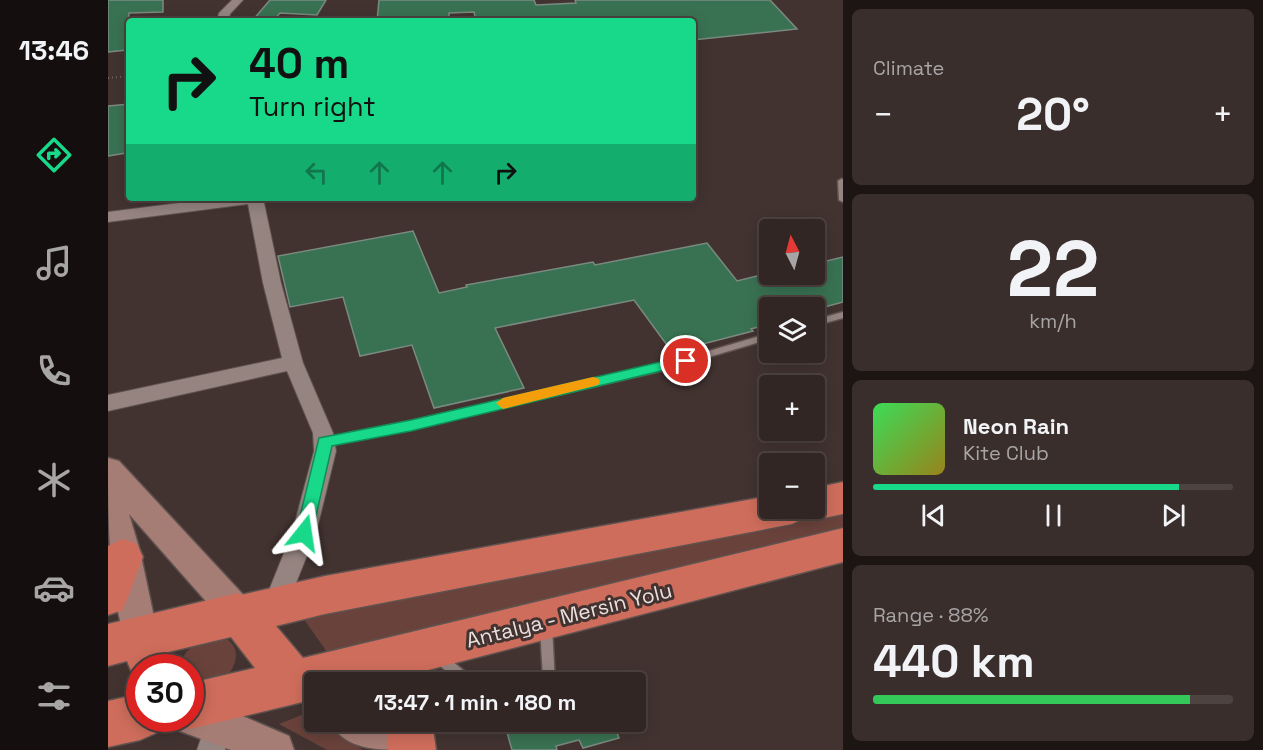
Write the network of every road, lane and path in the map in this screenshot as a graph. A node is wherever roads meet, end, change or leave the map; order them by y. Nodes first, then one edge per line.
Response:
1 (238, 0) edge
2 (224, 18) edge
3 (126, 76) edge
4 (108, 78) edge
5 (841, 181) dead end
6 (843, 200) edge
7 (232, 201) edge
8 (256, 201) edge
9 (108, 217) edge
10 (843, 315) edge
11 (825, 320) edge
12 (759, 339) edge
13 (293, 363) junction
14 (108, 403) edge
15 (325, 442) junction
16 (108, 470) edge
17 (843, 498) edge
18 (825, 502) edge
19 (108, 503) edge
20 (759, 514) edge
21 (843, 545) edge
22 (123, 557) junction
23 (108, 596) edge
24 (256, 609) junction
25 (546, 620) junction
26 (133, 650) edge
27 (420, 666) edge
28 (391, 672) edge
29 (438, 672) edge
30 (549, 672) edge
31 (304, 688) edge
32 (304, 690) edge
33 (126, 720) edge
34 (108, 724) edge
35 (204, 725) edge
36 (204, 725) edge
37 (363, 732) edge
38 (410, 732) edge
39 (275, 750) edge
40 (389, 750) edge
41 (412, 750) edge

1 - 2 street
3 - 4 path
5 - 6 lane
7 - 9 street
8 - 13 street
10 - 11 lane
12 - 15 lane
13 - 14 street
13 - 15 street
15 - 24 street
16 - 24 main road
17 - 18 highway
19 - 22 main road
20 - 24 highway
21 - 25 highway, Antalya - Mersin Yolu
22 - 23 highway
22 - 26 main road
24 - 26 highway
24 - 31 highway
25 - 27 highway, Antalya - Mersin Yolu
25 - 30 lane
27 - 28 highway, Antalya - Mersin Yolu
27 - 29 lane
32 - 35 highway, Antalya - Mersin Yolu
33 - 34 highway
36 - 39 main road
37 - 40 main road
38 - 41 highway

